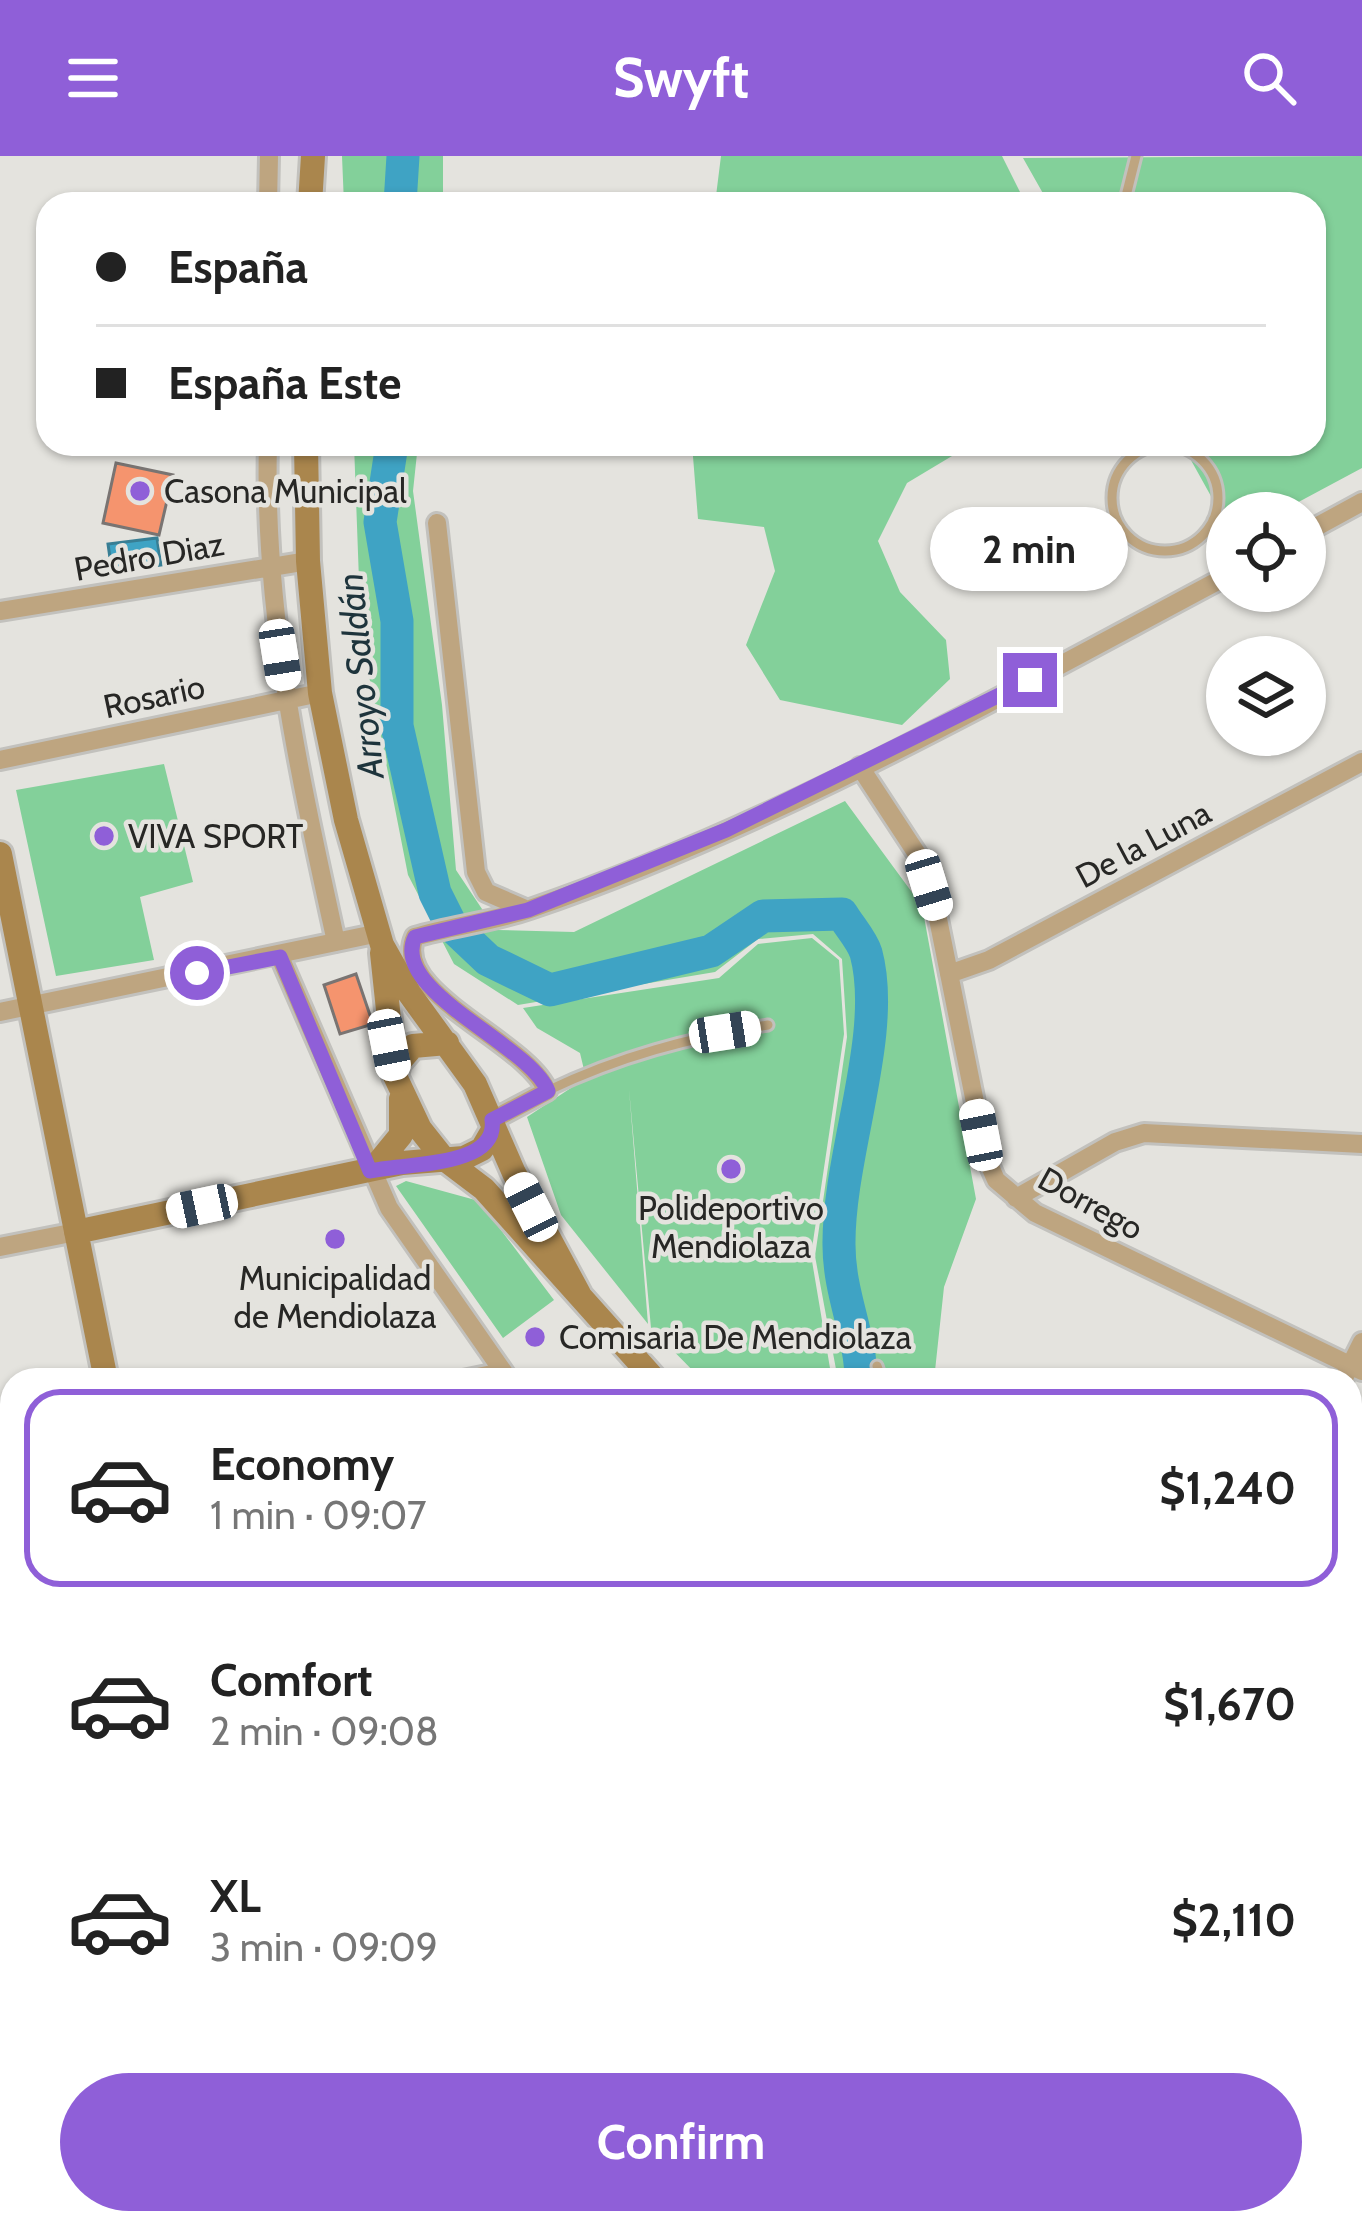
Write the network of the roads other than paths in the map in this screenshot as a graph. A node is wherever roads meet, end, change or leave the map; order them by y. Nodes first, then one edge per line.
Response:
1 (269, 156) edge
2 (309, 156) edge
3 (1136, 156) edge
4 (268, 192) edge
5 (309, 192) edge
6 (1127, 192) edge
7 (268, 456) edge
8 (306, 456) edge
9 (1136, 456) edge
10 (1195, 456) edge
11 (1216, 492) edge
12 (1362, 502) edge
13 (1326, 522) edge
14 (437, 523) dead end
15 (1206, 529) edge
16 (308, 561) junction
17 (267, 567) junction
18 (1206, 587) edge
19 (0, 611) edge
20 (320, 692) junction
21 (287, 699) junction
22 (0, 760) edge
23 (1362, 762) edge
24 (860, 767) junction
25 (0, 854) edge
26 (528, 910) junction
27 (380, 939) junction
28 (336, 942) junction
29 (280, 957) junction
30 (949, 974) junction
31 (32, 1006) junction
32 (0, 1012) edge
33 (768, 1025) dead end
34 (447, 1043) junction
35 (398, 1084) junction
36 (548, 1091) junction
37 (493, 1125) junction
38 (1362, 1144) edge
39 (443, 1158) junction
40 (370, 1171) junction
41 (1016, 1198) junction
42 (76, 1232) junction
43 (0, 1247) edge
44 (579, 1294) junction
45 (104, 1368) edge
46 (500, 1368) edge
47 (644, 1368) edge
48 (1344, 1368) edge

1 - 4 street
2 - 5 main road
3 - 6 lane
7 - 17 street
8 - 16 main road
9 - 15 lane
10 - 11 lane
12 - 13 street
14 - 26 street
16 - 17 street, Pedro Diaz
16 - 20 main road
17 - 19 street, Pedro Diaz
17 - 21 street
18 - 24 street
20 - 21 street, Rosario
20 - 27 main road
21 - 22 street, Rosario
21 - 28 street
23 - 30 street, De la Luna
24 - 26 street
24 - 30 street, Dorrego
25 - 31 main road
26 - 36 street
27 - 28 street
27 - 34 main road
27 - 35 main road
28 - 29 street
29 - 31 street
29 - 40 street
30 - 41 street, Dorrego
31 - 32 street
31 - 42 main road
33 - 36 lane
34 - 35 main road
34 - 37 main road
35 - 39 main road
35 - 40 main road
36 - 37 street
37 - 39 main road
37 - 44 main road
38 - 41 street
39 - 40 main road
39 - 44 main road
40 - 42 main road
40 - 46 street
41 - 48 street, Dorrego
42 - 43 street
42 - 45 main road
44 - 47 main road

